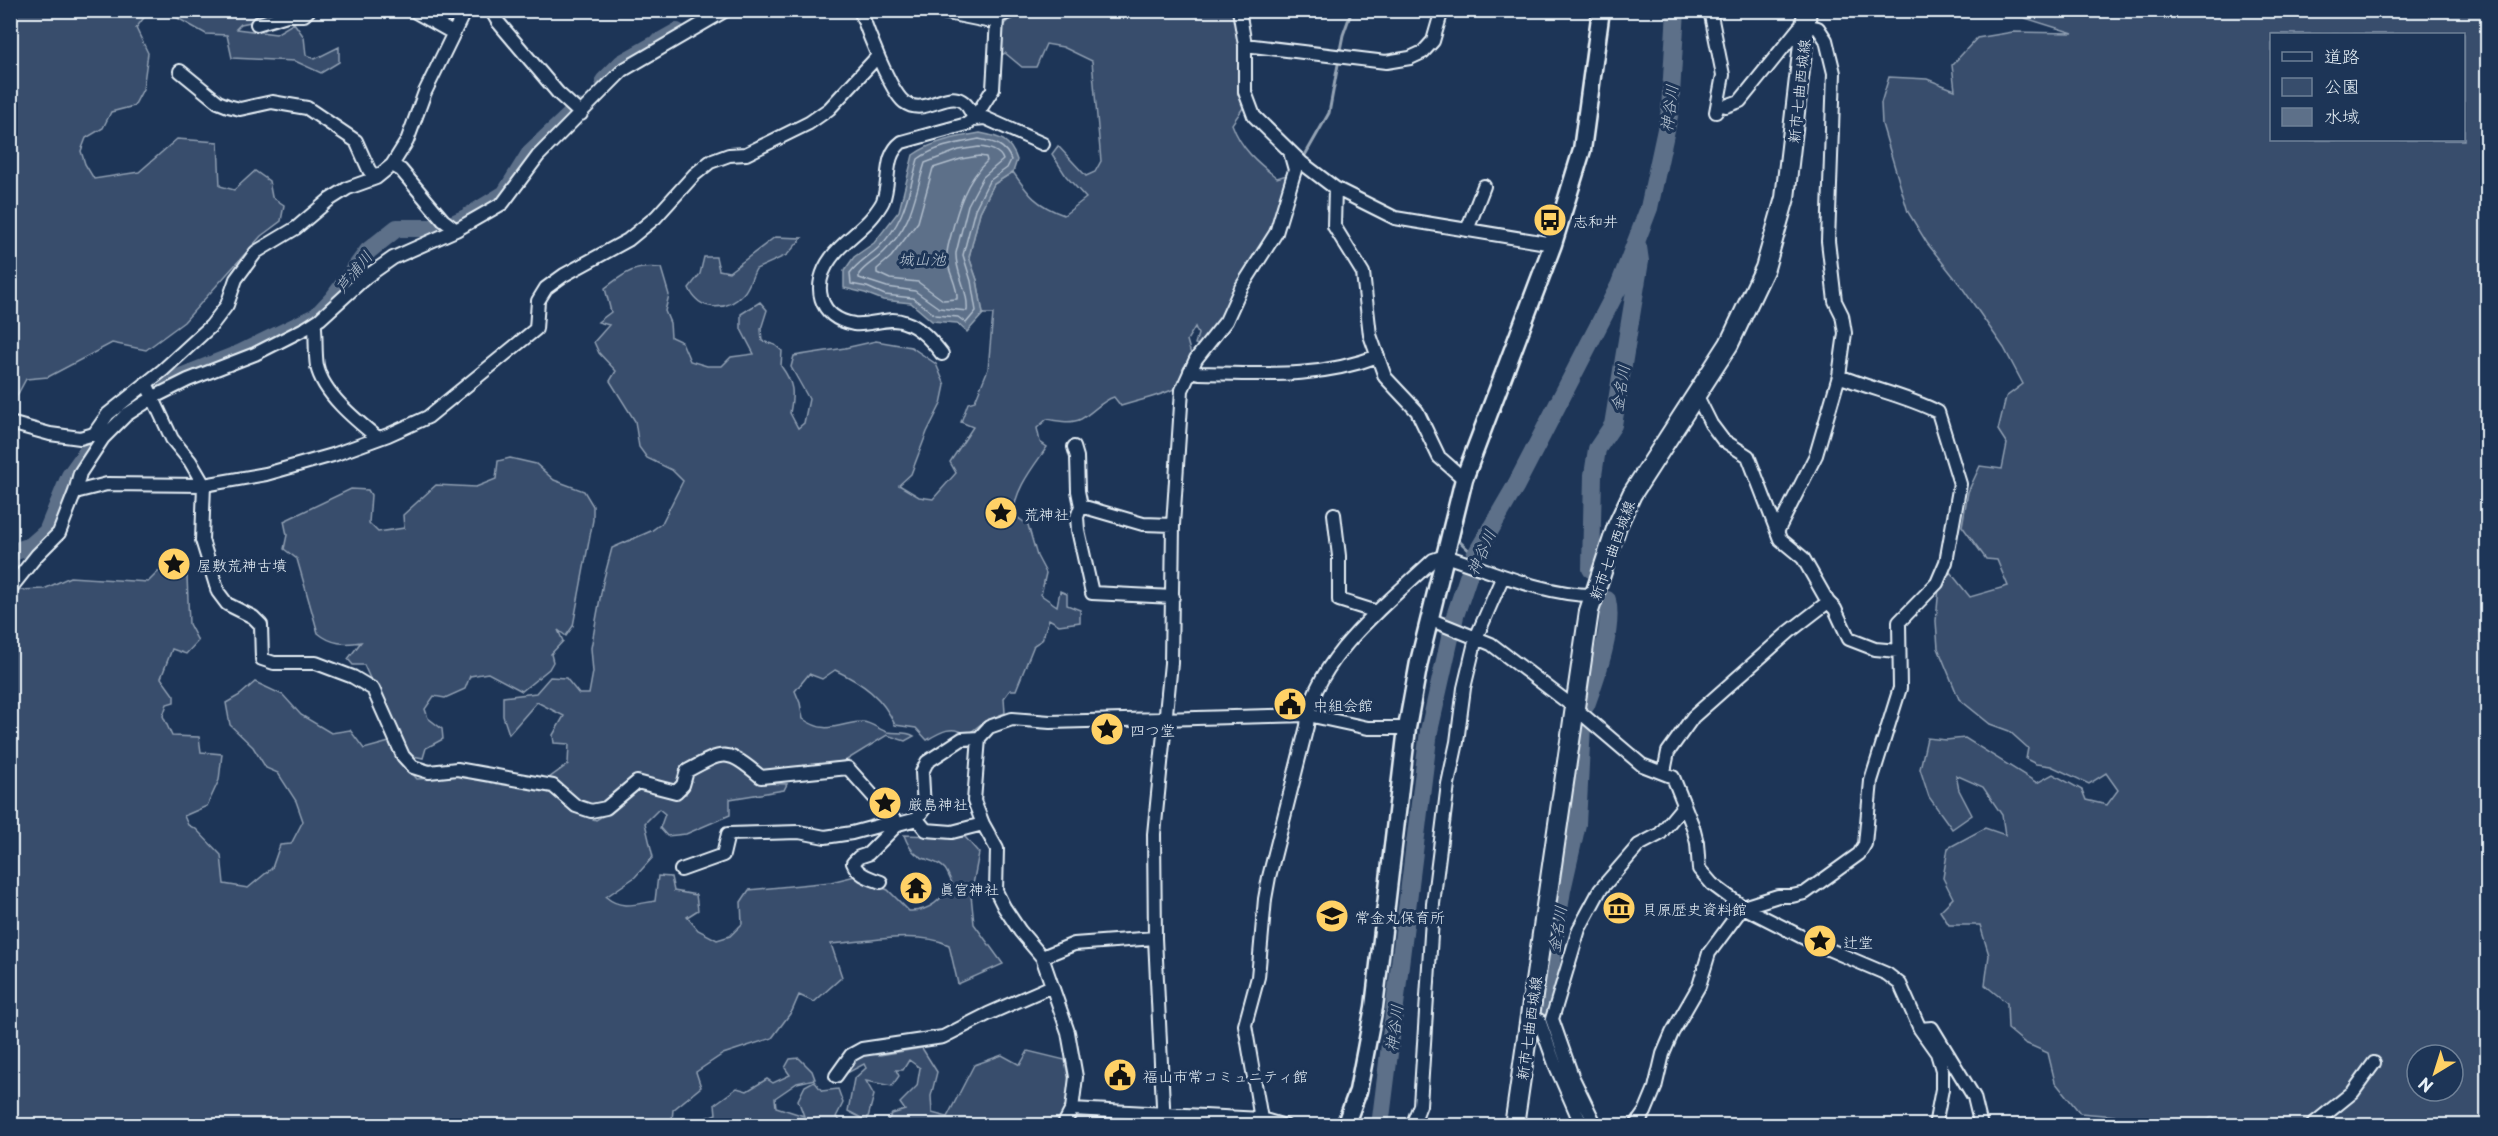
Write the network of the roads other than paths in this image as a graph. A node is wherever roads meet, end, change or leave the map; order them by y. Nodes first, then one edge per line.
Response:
1 (309, 10) edge
2 (412, 10) edge
3 (465, 10) edge
4 (491, 10) edge
5 (726, 10) edge
6 (860, 10) edge
7 (932, 10) edge
8 (1014, 10) edge
9 (1239, 10) edge
10 (1442, 10) edge
11 (1600, 10) edge
12 (1710, 10) edge
13 (1806, 18) edge
14 (997, 19) junction
15 (257, 24) dead end
16 (453, 33) junction
17 (1245, 45) junction
18 (878, 56) junction
19 (180, 71) dead end
20 (578, 111) junction
21 (974, 119) junction
22 (1043, 144) dead end
23 (1290, 152) junction
24 (392, 165) junction
25 (376, 178) junction
26 (1484, 186) dead end
27 (1335, 188) junction
28 (452, 227) junction
29 (1467, 230) junction
30 (1553, 244) junction
31 (313, 324) junction
32 (942, 354) dead end
33 (1378, 356) junction
34 (1190, 371) junction
35 (1839, 376) junction
36 (146, 383) junction
37 (1696, 394) junction
38 (154, 397) junction
39 (10, 423) edge
40 (98, 436) junction
41 (378, 438) junction
42 (1074, 447) dead end
43 (1464, 479) junction
44 (204, 485) junction
45 (75, 492) junction
46 (1081, 506) junction
47 (1334, 514) dead end
48 (1173, 525) junction
49 (1778, 530) junction
50 (1447, 557) junction
51 (1503, 576) junction
52 (10, 589) edge
53 (1594, 595) junction
54 (1173, 597) junction
55 (1828, 602) junction
56 (1377, 612) junction
57 (1429, 619) junction
58 (1476, 638) junction
59 (1898, 651) junction
60 (1575, 708) junction
61 (1308, 715) junction
62 (1167, 717) junction
63 (1407, 728) junction
64 (979, 738) junction
65 (1664, 772) junction
66 (1684, 805) junction
67 (917, 819) junction
68 (898, 824) junction
69 (983, 824) junction
70 (681, 870) dead end
71 (881, 882) dead end
72 (1743, 907) junction
73 (1155, 938) junction
74 (1042, 957) junction
75 (1052, 986) junction
76 (1530, 1017) junction
77 (1920, 1029) junction
78 (2374, 1063) dead end
79 (836, 1076) dead end
80 (1072, 1109) junction
81 (1261, 1119) junction
82 (1163, 1120) edge
83 (1064, 1125) edge
84 (1285, 1125) edge
85 (1345, 1125) edge
86 (1412, 1125) edge
87 (1514, 1125) edge
88 (1582, 1125) edge
89 (1596, 1125) edge
90 (1635, 1125) edge
91 (1935, 1125) edge
92 (1981, 1125) edge
93 (2311, 1125) edge

1 - 15 street
2 - 16 street
3 - 16 street
4 - 20 street
5 - 20 street
6 - 18 street
7 - 14 street
8 - 14 street
9 - 17 street
10 - 17 street
11 - 30 street
12 - 13 street
13 - 35 street
13 - 37 main road, 新市七曲西城線
14 - 21 street
16 - 24 street
17 - 23 street
18 - 21 street
18 - 41 street
19 - 25 street
20 - 28 street
21 - 22 street
21 - 32 street
23 - 27 street
23 - 34 street
24 - 25 street
24 - 28 street
25 - 36 street
26 - 29 street
27 - 29 street
27 - 33 street
28 - 31 street
29 - 30 street
30 - 43 street
31 - 38 street
31 - 41 street
33 - 34 street
33 - 43 street
34 - 48 street
35 - 49 street
35 - 59 street
36 - 38 street
36 - 40 street
37 - 49 street
37 - 53 main road, 新市七曲西城線
38 - 40 street
38 - 44 street
39 - 40 street
40 - 45 street
41 - 44 street
42 - 46 street
43 - 50 street
44 - 45 street
44 - 68 street
45 - 52 street
46 - 48 street
46 - 54 street
47 - 56 street
48 - 54 street
49 - 55 street
50 - 51 street
50 - 56 street
50 - 57 street
51 - 53 street
51 - 58 street
53 - 60 main road, 新市七曲西城線
54 - 62 street
55 - 59 street
55 - 65 street
56 - 61 street
57 - 58 street
57 - 63 street
58 - 60 street
58 - 86 street
59 - 72 street
60 - 65 street
60 - 76 main road, 新市七曲西城線
61 - 62 street
61 - 63 street
61 - 81 street
62 - 64 street
62 - 73 street
63 - 85 street
64 - 67 street
64 - 69 street
65 - 66 street
66 - 72 street
66 - 89 street
67 - 68 street
67 - 69 street
68 - 70 street
68 - 71 street
69 - 74 street
72 - 77 street
72 - 90 street
73 - 74 street
73 - 82 street
74 - 75 street
75 - 79 street
75 - 80 street
76 - 87 main road, 新市七曲西城線
76 - 88 street
77 - 91 street
77 - 92 street
78 - 93 street
80 - 82 street
80 - 83 street
81 - 82 street
81 - 84 street

